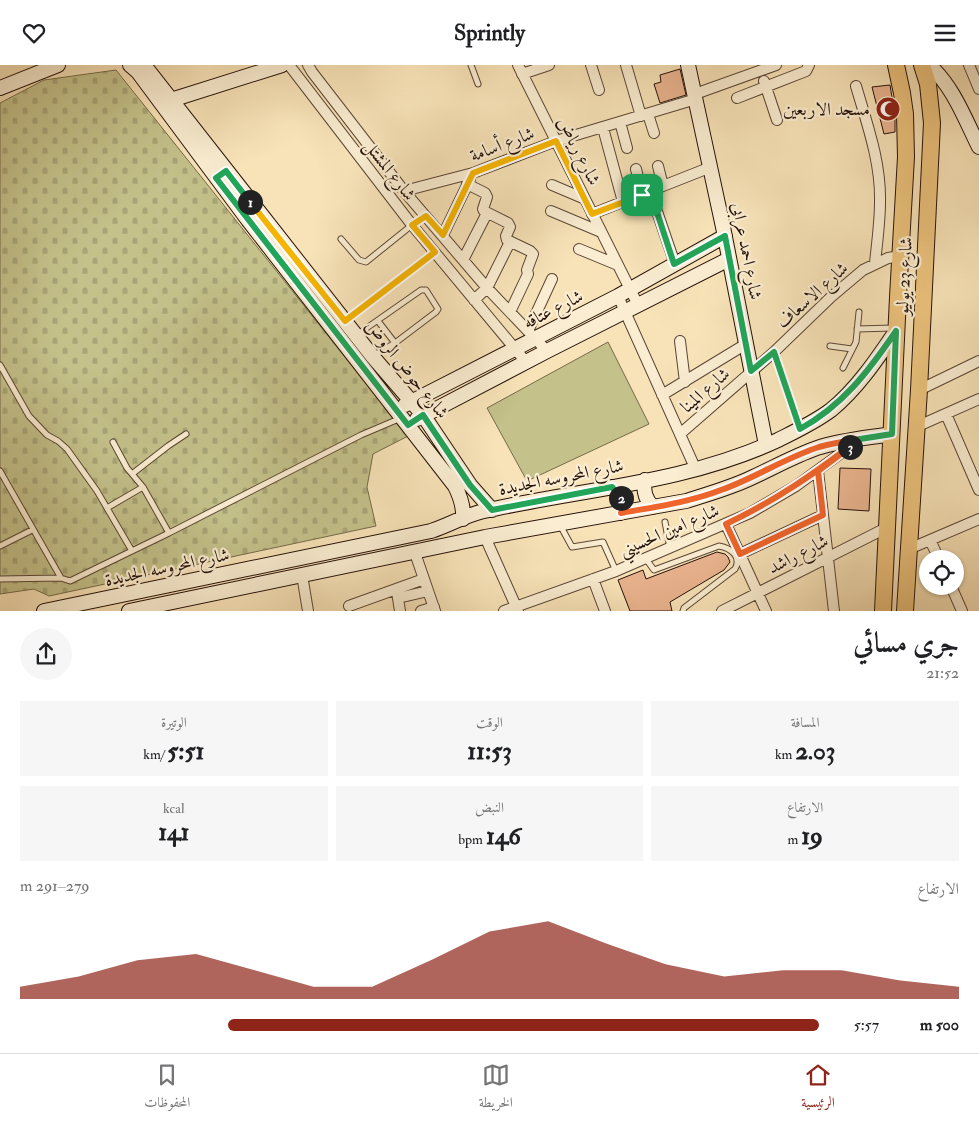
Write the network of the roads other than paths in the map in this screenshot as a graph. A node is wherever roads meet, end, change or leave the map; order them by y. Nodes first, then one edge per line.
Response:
1 (58, 65) edge
2 (130, 65) edge
3 (144, 65) edge
4 (282, 65) edge
5 (289, 65) edge
6 (308, 65) edge
7 (471, 65) edge
8 (549, 65) edge
9 (591, 65) edge
10 (626, 65) edge
11 (689, 65) edge
12 (776, 65) edge
13 (809, 65) edge
14 (896, 65) edge
15 (922, 65) edge
16 (929, 65) edge
17 (970, 66) edge
18 (520, 69) edge
19 (761, 71) junction
20 (478, 84) dead end
21 (856, 86) dead end
22 (766, 87) junction
23 (0, 89) edge
24 (979, 89) edge
25 (599, 90) dead end
26 (696, 97) junction
27 (737, 98) dead end
28 (171, 100) junction
29 (645, 115) junction
30 (777, 120) dead end
31 (620, 122) junction
32 (603, 127) junction
33 (654, 133) dead end
34 (192, 138) junction
35 (556, 141) junction
36 (979, 147) edge
37 (628, 148) dead end
38 (658, 166) dead end
39 (711, 167) junction
40 (636, 169) dead end
41 (473, 173) junction
42 (221, 175) junction
43 (467, 185) junction
44 (552, 185) dead end
45 (663, 186) junction
46 (404, 191) junction
47 (646, 193) junction
48 (585, 199) junction
49 (623, 202) junction
50 (551, 211) dead end
51 (487, 213) junction
52 (592, 214) junction
53 (426, 216) junction
54 (412, 225) junction
55 (601, 232) junction
56 (443, 235) junction
57 (725, 236) junction
58 (341, 239) dead end
59 (510, 242) junction
60 (579, 249) dead end
61 (435, 252) junction
62 (900, 256) junction
63 (463, 259) junction
64 (730, 259) junction
65 (875, 263) junction
66 (674, 264) junction
67 (618, 265) junction
68 (552, 279) dead end
69 (487, 288) junction
70 (624, 293) junction
71 (474, 300) junction
72 (638, 305) junction
73 (625, 311) junction
74 (510, 312) junction
75 (859, 312) dead end
76 (345, 321) junction
77 (378, 321) junction
78 (857, 329) junction
79 (896, 330) junction
80 (532, 335) junction
81 (356, 336) junction
82 (680, 341) dead end
83 (395, 343) junction
84 (746, 344) junction
85 (830, 346) dead end
86 (515, 349) junction
87 (852, 349) junction
88 (547, 351) junction
89 (774, 352) junction
90 (372, 357) junction
91 (979, 361) edge
92 (526, 362) junction
93 (0, 365) edge
94 (843, 368) dead end
95 (751, 371) junction
96 (685, 382) junction
97 (919, 390) junction
98 (662, 395) junction
99 (979, 399) edge
100 (412, 401) junction
101 (946, 414) junction
102 (423, 415) junction
103 (402, 417) junction
104 (916, 427) junction
105 (800, 429) junction
106 (680, 433) junction
107 (186, 434) dead end
108 (892, 434) junction
109 (860, 439) junction
110 (114, 442) dead end
111 (766, 445) junction
112 (696, 469) junction
113 (0, 471) edge
114 (818, 471) junction
115 (132, 474) junction
116 (645, 481) junction
117 (143, 487) junction
118 (612, 487) junction
119 (979, 490) edge
120 (653, 507) junction
121 (107, 508) junction
122 (492, 510) junction
123 (621, 513) junction
124 (823, 515) junction
125 (463, 519) junction
126 (979, 519) edge
127 (665, 522) dead end
128 (560, 524) junction
129 (726, 524) junction
130 (888, 527) junction
131 (32, 529) junction
132 (423, 532) junction
133 (168, 533) junction
134 (485, 537) junction
135 (930, 540) junction
136 (0, 547) edge
137 (670, 548) junction
138 (429, 549) junction
139 (909, 549) junction
140 (935, 550) edge
141 (132, 551) junction
142 (415, 553) junction
143 (740, 554) junction
144 (828, 557) junction
145 (646, 559) junction
146 (616, 571) junction
147 (302, 575) junction
148 (61, 578) junction
149 (0, 579) edge
150 (424, 579) junction
151 (593, 579) junction
152 (428, 591) junction
153 (397, 593) junction
154 (757, 593) junction
155 (955, 595) edge
156 (349, 606) dead end
157 (517, 608) edge
158 (434, 609) edge
159 (44, 611) edge
160 (129, 611) edge
161 (308, 611) edge
162 (400, 611) edge
163 (421, 611) edge
164 (504, 611) edge
165 (605, 611) edge
166 (683, 611) edge
167 (722, 611) edge
168 (766, 611) edge
169 (834, 611) edge
170 (883, 611) edge
171 (905, 611) edge
172 (962, 611) edge

1 - 23 main road
2 - 34 main road, شارع حوض الروض
3 - 28 main road, شارع حوض الروض
4 - 28 main road
5 - 54 street, شارع المشتل
6 - 46 street, شارع المشتل
7 - 20 lane
8 - 18 street
9 - 25 street
10 - 29 street
11 - 26 main road, شارع احمد عرابى
12 - 19 street, شارع أسامة
13 - 22 street
14 - 62 main road, شارع 23 يوليو
15 - 97 main road, شارع 23 يوليو
16 - 36 main road
17 - 24 street
18 - 35 street, شارع رياض
19 - 22 street
19 - 26 street, شارع أسامة
21 - 65 street
22 - 27 street
22 - 30 street
26 - 29 street, شارع أسامة
26 - 39 main road, شارع احمد عرابى
28 - 34 main road, شارع حوض الروض
29 - 31 street, شارع أسامة
29 - 33 street
31 - 32 street, شارع أسامة
31 - 37 street
32 - 35 street, شارع أسامة
32 - 49 street
34 - 42 main road, شارع حوض الروض
35 - 41 street, شارع أسامة
35 - 48 street, شارع رياض
38 - 45 street
39 - 45 street
39 - 57 main road, شارع احمد عرابى
40 - 47 street
41 - 43 street
41 - 46 street, شارع أسامة
42 - 76 main road, شارع حوض الروض
42 - 103 main road, شارع حوض الروض
43 - 51 street
43 - 56 street
44 - 48 street
45 - 47 street
46 - 53 street, شارع المشتل
47 - 49 street
47 - 66 street
48 - 52 street, شارع رياض
49 - 52 street
50 - 55 street
51 - 59 street
51 - 63 street
52 - 55 street, شارع رياض
53 - 54 street
53 - 56 street, شارع المشتل
54 - 58 lane
54 - 61 street, شارع المشتل
55 - 67 street, شارع رياض
56 - 63 street, شارع المشتل
57 - 64 main road, شارع احمد عرابى
57 - 66 main road, شارع عتاقه
59 - 69 street
59 - 74 street
60 - 67 street
61 - 71 street, شارع المشتل
61 - 76 lane
62 - 65 street, شارع الاسعاف
62 - 79 main road, شارع 23 يوليو
63 - 69 street, شارع المشتل
64 - 72 main road, شارع عتاقه
64 - 84 main road, شارع احمد عرابى
65 - 89 street, شارع الاسعاف
66 - 70 main road, شارع عتاقه
67 - 70 street, شارع رياض
68 - 80 street
69 - 71 street
69 - 74 street, شارع المشتل
70 - 72 street, شارع رياض
70 - 73 street, شارع رياض
70 - 80 main road, شارع عتاقه
71 - 86 street, شارع المشتل
72 - 73 main road, شارع عتاقه
73 - 88 main road, شارع عتاقه
73 - 98 street, شارع رياض
74 - 80 street, شارع المشتل
75 - 78 lane
76 - 81 main road, شارع حوض الروض
77 - 81 lane
77 - 83 lane
77 - 83 lane
78 - 79 lane
78 - 87 lane
79 - 105 main road, شارع المحروسه الجديدة
79 - 108 main road, شارع 23 يوليو
80 - 86 main road, شارع عتاقه
80 - 88 street, شارع المشتل
81 - 90 main road, شارع حوض الروض
82 - 96 street
83 - 90 lane
84 - 95 main road, شارع احمد عرابى
84 - 96 street
85 - 87 lane
86 - 92 street, شارع المشتل
86 - 100 main road, شارع عتاقه
87 - 94 lane
88 - 92 main road, شارع عتاقه
89 - 95 street, شارع الاسعاف
89 - 105 lane
90 - 100 main road, شارع حوض الروض
91 - 97 street
92 - 102 main road, شارع عتاقه
93 - 121 lane
95 - 106 street, شارع المينا
95 - 111 main road, شارع احمد عرابى
96 - 98 street
97 - 104 main road, شارع 23 يوليو
98 - 106 street, شارع رياض
99 - 101 street
100 - 102 main road, شارع حوض الروض
100 - 103 main road, شارع عتاقه
101 - 104 street
101 - 119 street
102 - 103 main road, شارع عتاقه
102 - 122 main road, شارع حوض الروض
103 - 125 main road, شارع حوض الروض
103 - 133 lane
104 - 139 main road, شارع 23 يوليو
105 - 111 main road, شارع المحروسه الجديدة
106 - 112 street, شارع رياض
107 - 115 lane
108 - 109 main road, شارع المحروسه الجديدة
108 - 130 main road, شارع 23 يوليو
109 - 114 street, شارع امين الحسيني
109 - 120 main road, شارع المحروسه الجديدة
110 - 115 lane
111 - 112 main road, شارع المحروسه الجديدة
112 - 116 main road, شارع المحروسه الجديدة
113 - 131 lane
114 - 124 street
114 - 129 street, شارع امين الحسيني
115 - 117 lane
116 - 118 main road, شارع المحروسه الجديدة
116 - 120 main road
117 - 121 lane
117 - 133 lane
118 - 122 main road, شارع المحروسه الجديدة
118 - 123 main road
120 - 123 main road, شارع المحروسه الجديدة
121 - 141 lane
122 - 125 main road, شارع المحروسه الجديدة
123 - 128 main road, شارع المحروسه الجديدة
124 - 143 street
124 - 144 street
125 - 132 main road, شارع المحروسه الجديدة
126 - 135 street
127 - 137 lane
128 - 134 main road, شارع المحروسه الجديدة
128 - 146 lane
129 - 137 street, شارع امين الحسيني
129 - 143 street
130 - 144 street, شارع راشد
130 - 170 main road, شارع 23 يوليو
131 - 136 lane
131 - 148 lane
132 - 138 main road
132 - 159 main road, شارع المحروسه الجديدة
133 - 141 lane
134 - 138 main road, شارع المحروسه الجديدة
134 - 157 street
135 - 139 street
135 - 140 street
137 - 145 street, شارع امين الحسيني
138 - 142 main road, شارع المحروسه الجديدة
139 - 171 main road, شارع 23 يوليو
141 - 148 lane
142 - 147 main road, شارع المحروسه الجديدة
142 - 150 street
143 - 154 street
144 - 154 street, شارع راشد
144 - 169 street
145 - 146 street, شارع امين الحسيني
145 - 166 lane
146 - 151 street, شارع امين الحسيني
147 - 160 main road, شارع المحروسه الجديدة
147 - 161 street
148 - 149 lane
150 - 152 street
150 - 153 street
151 - 157 street, شارع امين الحسيني
151 - 165 street
152 - 153 street
152 - 158 street
153 - 156 street
153 - 162 street
154 - 167 street, شارع راشد
154 - 168 street
155 - 172 street
157 - 164 street, شارع امين الحسيني
158 - 163 street

